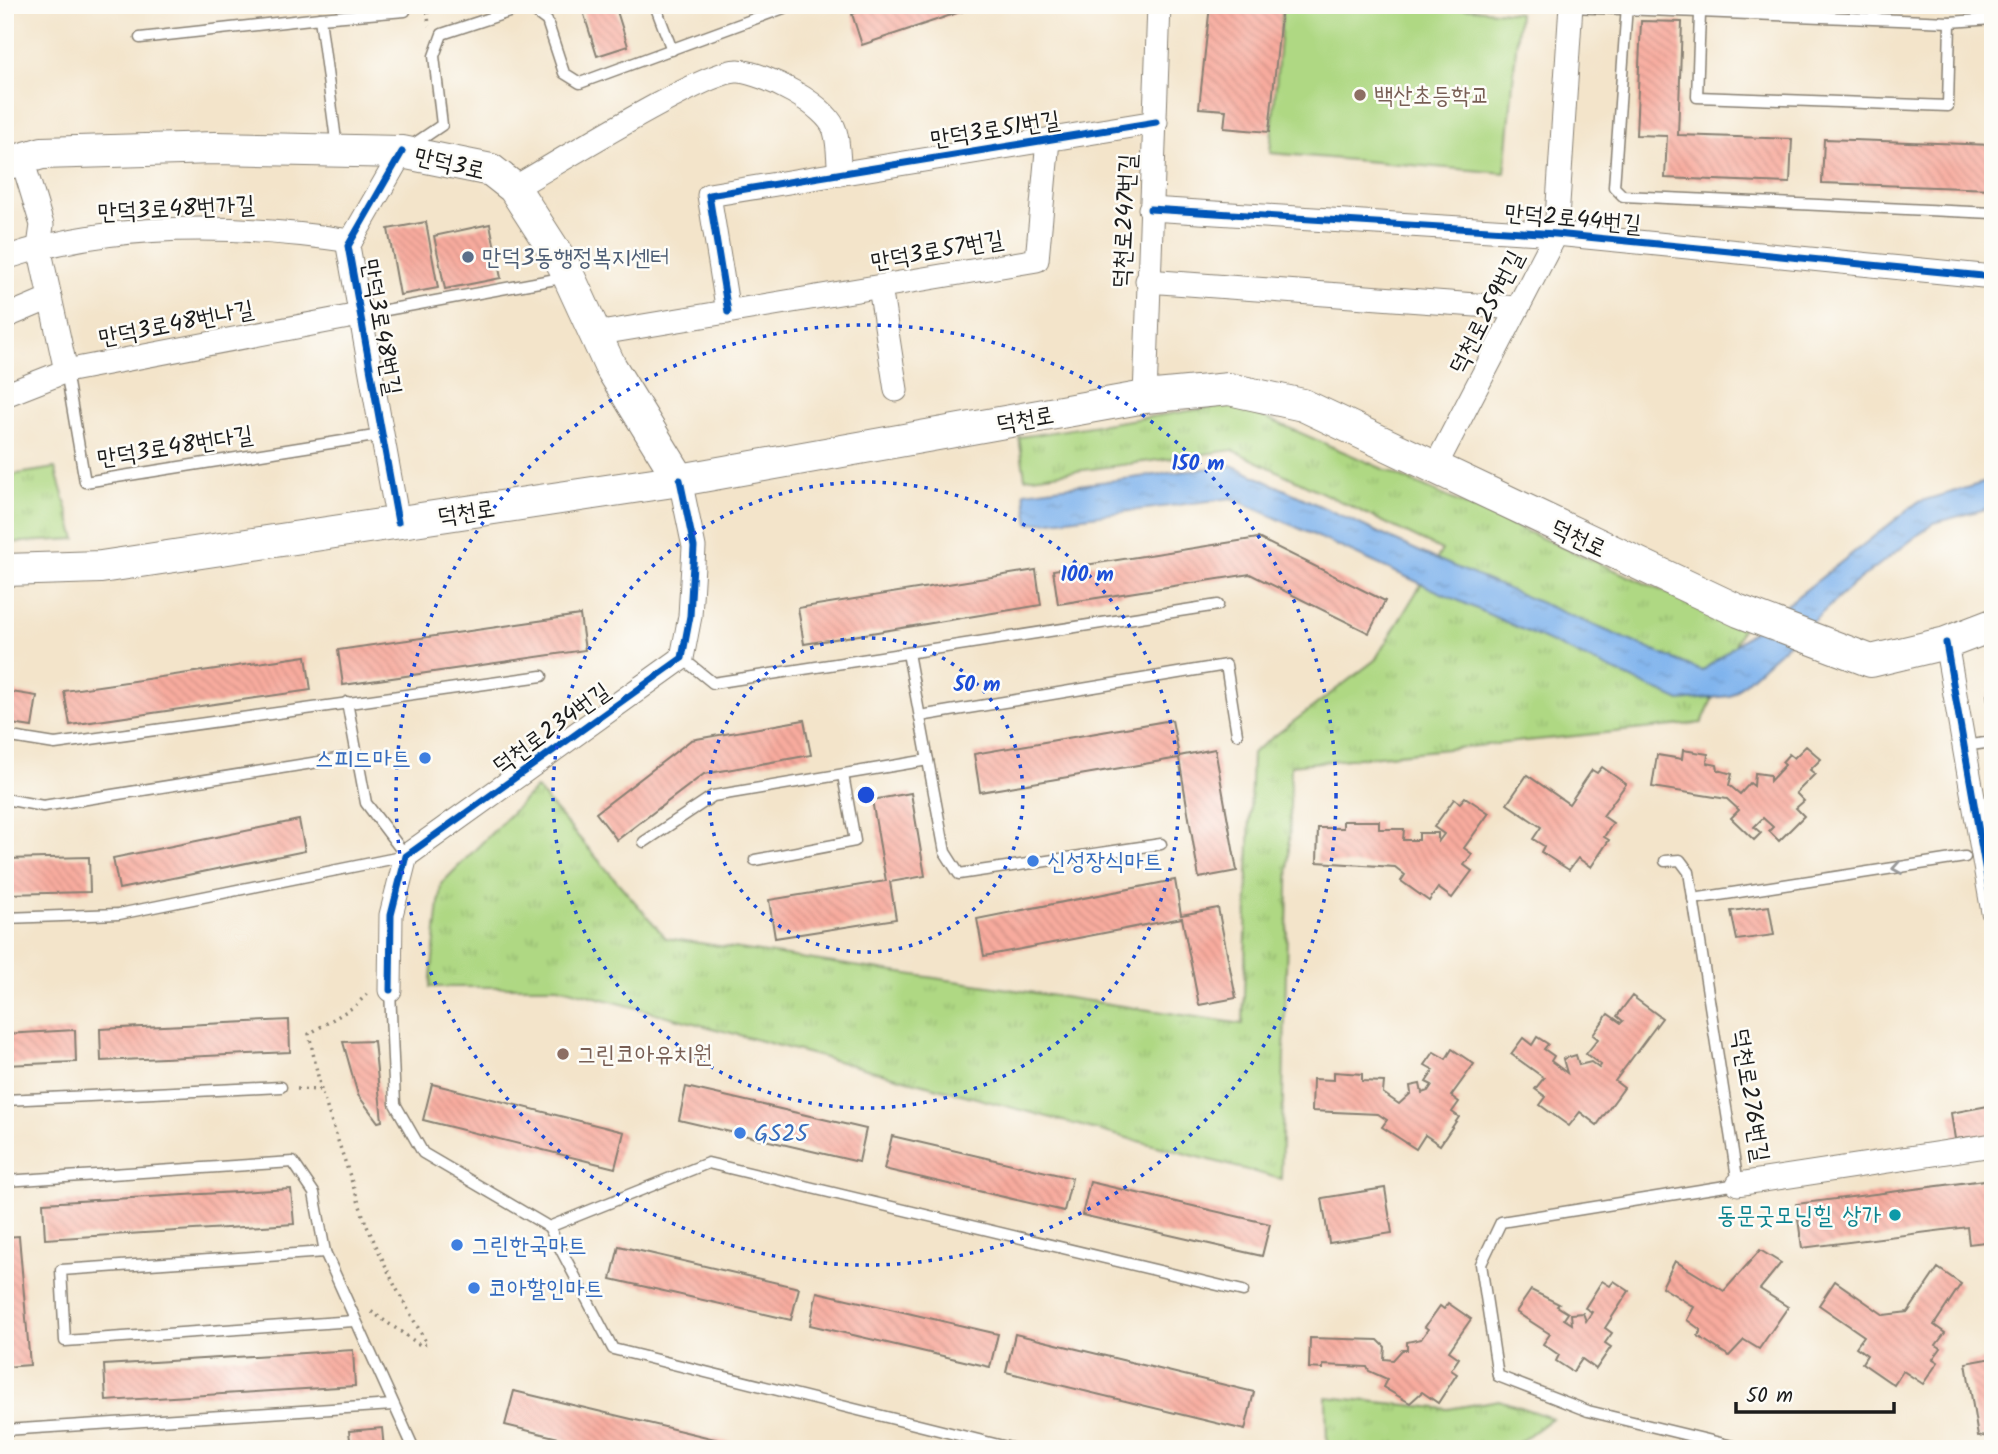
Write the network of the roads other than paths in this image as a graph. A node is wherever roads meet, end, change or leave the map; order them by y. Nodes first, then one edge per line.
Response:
1 (655, 5) edge
2 (759, 5) edge
3 (792, 5) edge
4 (1159, 5) edge
5 (527, 6) edge
6 (1571, 6) edge
7 (1627, 8) edge
8 (405, 11) dead end
9 (1700, 14) junction
10 (763, 16) junction
11 (320, 18) junction
12 (1993, 19) edge
13 (1950, 22) junction
14 (140, 38) dead end
15 (672, 50) junction
16 (1156, 122) junction
17 (1048, 140) junction
18 (337, 150) junction
19 (402, 152) junction
20 (14, 161) edge
21 (839, 174) junction
22 (514, 188) junction
23 (1150, 209) junction
24 (1993, 213) edge
25 (1556, 234) junction
26 (351, 241) junction
27 (39, 247) junction
28 (5, 258) edge
29 (569, 277) junction
30 (1993, 277) edge
31 (1147, 281) junction
32 (880, 287) junction
33 (50, 298) junction
34 (1517, 309) junction
35 (728, 312) junction
36 (359, 314) junction
37 (5, 317) edge
38 (596, 334) junction
39 (66, 371) junction
40 (896, 390) dead end
41 (5, 395) edge
42 (1145, 397) junction
43 (382, 435) junction
44 (1434, 469) junction
45 (680, 480) junction
46 (398, 522) junction
47 (5, 570) edge
48 (1217, 606) dead end
49 (1993, 625) edge
50 (1946, 643) junction
51 (908, 653) junction
52 (682, 657) junction
53 (542, 676) dead end
54 (347, 702) junction
55 (920, 716) junction
56 (1237, 734) dead end
57 (5, 736) edge
58 (1993, 742) edge
59 (1962, 746) junction
60 (356, 756) junction
61 (928, 760) junction
62 (843, 775) junction
63 (5, 799) edge
64 (644, 842) dead end
65 (1161, 844) dead end
66 (406, 856) junction
67 (1965, 857) dead end
68 (755, 860) dead end
69 (1665, 861) dead end
70 (1693, 899) junction
71 (1993, 912) edge
72 (5, 918) edge
73 (390, 980) joint
74 (281, 1087) road end
75 (5, 1100) edge
76 (1993, 1145) edge
77 (5, 1181) edge
78 (1738, 1184) junction
79 (549, 1227) junction
80 (325, 1252) junction
81 (1243, 1291) dead end
82 (354, 1321) junction
83 (393, 1405) junction
84 (5, 1430) edge
85 (1002, 1447) edge
86 (414, 1449) edge
87 (1015, 1449) edge
88 (1745, 1449) edge

1 - 15 lane
2 - 10 lane
3 - 10 lane
4 - 16 street, 덕천로247번길
5 - 15 lane
5 - 19 lane
6 - 7 lane
6 - 25 street, 덕천로259번길
7 - 9 lane
7 - 24 lane
8 - 11 lane
9 - 13 lane
9 - 13 lane
10 - 15 lane
11 - 14 lane
11 - 18 lane
12 - 13 lane
16 - 17 street, 만덕3로51번길
16 - 23 street, 덕천로247번길
17 - 21 street, 만덕3로51번길
17 - 32 street, 만덕3로57번길
18 - 19 main road, 만덕3로
18 - 20 main road, 만덕3로
19 - 22 main road, 만덕3로
19 - 26 street, 만덕3로48번길
20 - 27 street
21 - 22 street
21 - 35 street
22 - 29 main road, 만덕3로
23 - 25 street, 만덕2로44번길
23 - 31 street, 덕천로247번길
25 - 30 street, 만덕2로44번길
25 - 34 street, 덕천로259번길
26 - 27 street, 만덕3로48번가길
26 - 36 street, 만덕3로48번길
27 - 28 street, 만덕3로48번가길
27 - 33 street
29 - 36 lane
29 - 38 main road, 만덕3로
31 - 34 street
31 - 42 street, 덕천로247번길
32 - 35 street, 만덕3로57번길
32 - 40 street
33 - 37 street
33 - 39 street
34 - 44 street, 덕천로259번길
35 - 38 street, 만덕3로57번길
36 - 39 street, 만덕3로48번나길
36 - 43 street, 만덕3로48번길
38 - 45 main road, 만덕3로
39 - 41 street, 만덕3로48번나길
39 - 43 lane, 만덕3로48번다길
42 - 44 main road, 덕천로
42 - 45 main road, 덕천로
43 - 46 street, 만덕3로48번길
44 - 50 main road, 덕천로
45 - 46 main road, 덕천로
45 - 52 street
46 - 47 main road, 덕천로
48 - 51 lane
49 - 50 main road, 덕천로
50 - 59 street
51 - 52 lane
51 - 55 lane
52 - 66 street, 덕천로234번길
53 - 54 lane
54 - 57 lane
54 - 60 lane
55 - 56 lane
55 - 61 lane
58 - 59 lane
59 - 71 street
60 - 63 lane
60 - 66 lane
61 - 62 lane
61 - 65 lane
62 - 64 lane
62 - 68 lane
66 - 72 lane
66 - 73 street
67 -> 70 lane
69 - 70 lane, 덕천로276번길
70 - 78 lane, 덕천로276번길
73 - 79 lane
74 - 75 lane
76 - 78 street, 덕천로276번길
77 - 80 lane
78 - 88 lane
79 - 81 lane
79 - 85 lane
80 - 82 lane
80 - 82 lane
82 - 83 lane
83 - 84 lane
83 - 86 lane
85 - 87 lane

